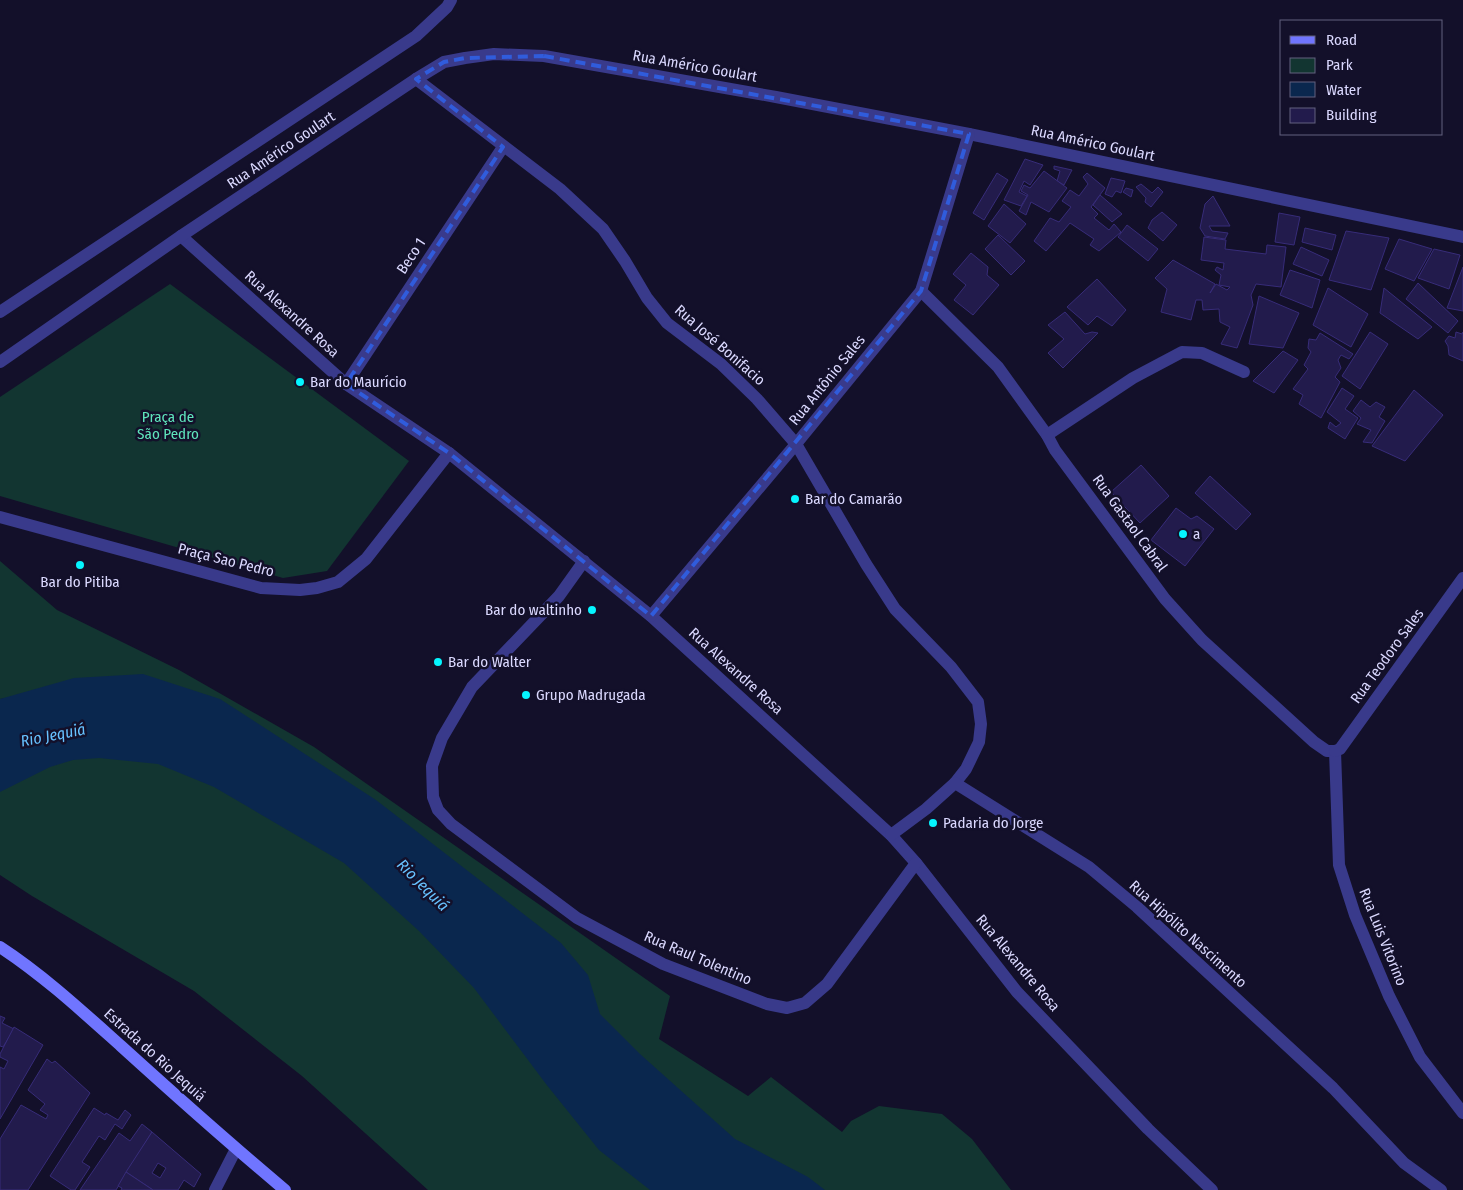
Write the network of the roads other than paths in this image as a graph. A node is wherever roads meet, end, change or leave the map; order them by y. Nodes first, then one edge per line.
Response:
1 (451, 0) edge
2 (416, 78) junction
3 (969, 134) junction
4 (503, 147) junction
5 (181, 236) junction
6 (1463, 237) edge
7 (921, 291) junction
8 (0, 312) edge
9 (0, 362) edge
10 (1244, 372) dead end
11 (346, 384) junction
12 (1047, 435) junction
13 (796, 444) junction
14 (449, 453) junction
15 (0, 516) edge
16 (584, 561) junction
17 (1463, 578) edge
18 (652, 616) junction
19 (1335, 752) junction
20 (955, 783) junction
21 (891, 835) junction
22 (916, 863) junction
23 (0, 947) edge
24 (1463, 1113) edge
25 (236, 1149) junction
26 (215, 1190) edge
27 (285, 1190) edge
28 (1212, 1190) edge
29 (1441, 1190) edge

1 - 8 street
2 - 3 street, Rua Américo Goulart
2 - 4 street, Rua José Bonifacio
2 - 5 street, Rua Américo Goulart
3 - 6 street, Rua Américo Goulart
3 - 7 street, Rua Antônio Sales
4 - 11 street, Beco 1
4 - 13 street, Rua José Bonifacio
5 - 9 street, Rua Américo Goulart
5 - 11 street, Rua Alexandre Rosa
7 - 12 street, Rua Gastaol Cabral
7 - 13 street, Rua Antônio Sales
10 - 12 street
11 - 14 street, Rua Alexandre Rosa
12 - 19 street, Rua Gastaol Cabral
13 - 18 street, Rua Antônio Sales
13 - 20 street, Rua José Bonifacio
14 - 15 street, Praça Sao Pedro
14 - 16 street, Rua Alexandre Rosa
16 - 18 street, Rua Alexandre Rosa
16 - 22 street, Rua Raul Tolentino
17 - 19 street, Rua Teodoro Sales
18 - 21 street, Rua Alexandre Rosa
19 - 24 street, Rua Luis Vitorino
20 - 21 street
20 - 29 street, Rua Hipólito Nascimento
21 - 22 street, Rua Alexandre Rosa
22 - 28 street, Rua Alexandre Rosa
23 - 25 main road, Estrada do Rio Jequiá
25 - 26 street
25 - 27 main road, Estrada do Rio Jequiá

